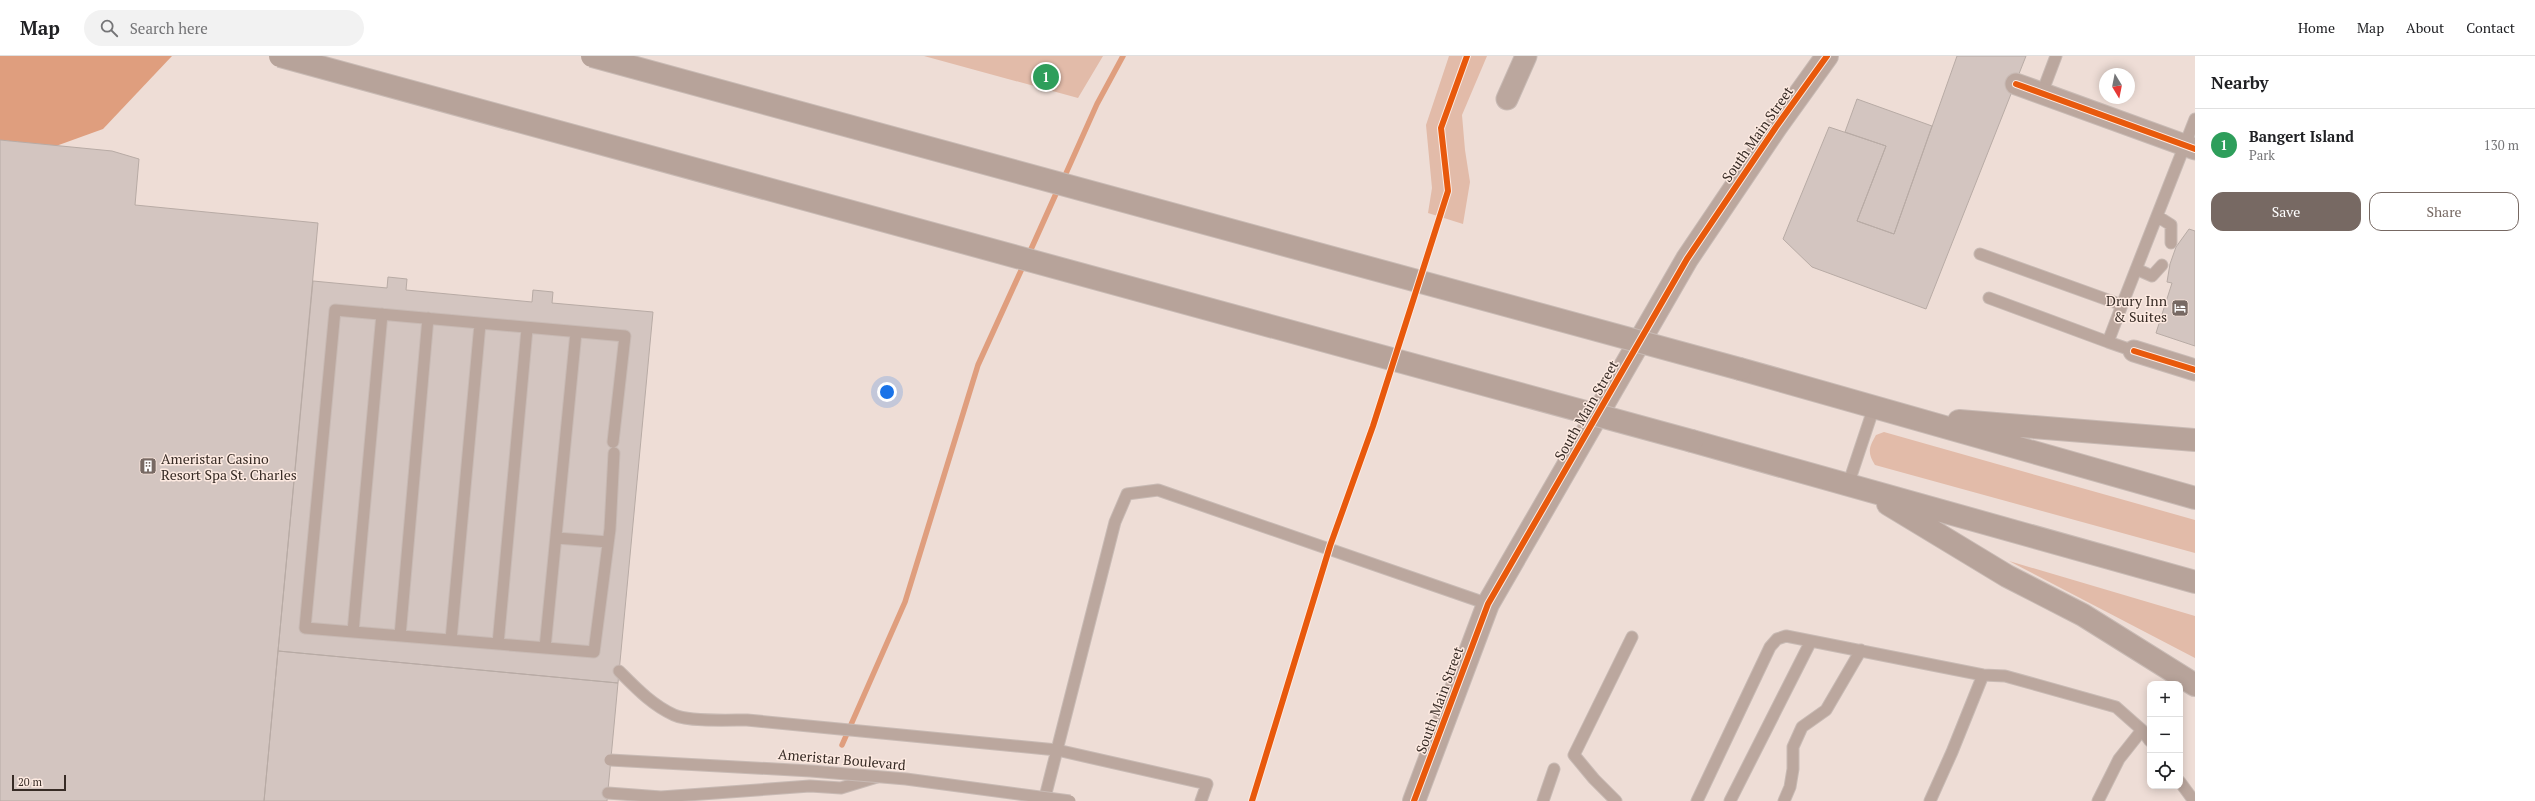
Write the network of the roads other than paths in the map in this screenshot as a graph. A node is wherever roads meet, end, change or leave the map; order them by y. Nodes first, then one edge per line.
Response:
1 (280, 56) edge
2 (592, 56) edge
3 (1526, 56) edge
4 (1827, 56) edge
5 (2056, 56) edge
6 (2016, 84) dead end
7 (2042, 93) junction
8 (1507, 99) dead end
9 (2195, 118) edge
10 (2190, 147) edge
11 (2157, 216) junction
12 (2171, 243) dead end
13 (1980, 254) dead end
14 (2162, 265) dead end
15 (2136, 269) junction
16 (1989, 298) dead end
17 (2122, 305) junction
18 (382, 314) junction
19 (428, 318) junction
20 (480, 324) junction
21 (527, 329) junction
22 (576, 332) junction
23 (2108, 342) junction
24 (2134, 351) joint
25 (2195, 370) edge
26 (1874, 407) junction
27 (1912, 418) junction
28 (2195, 440) edge
29 (1856, 487) junction
30 (2195, 498) edge
31 (557, 538) junction
32 (608, 542) junction
33 (2195, 582) edge
34 (1488, 604) junction
35 (353, 632) junction
36 (400, 636) junction
37 (1632, 637) dead end
38 (451, 640) junction
39 (1811, 641) junction
40 (498, 644) junction
41 (545, 648) junction
42 (1861, 650) junction
43 (619, 671) dead end
44 (1982, 675) junction
45 (2195, 685) edge
46 (2142, 730) junction
47 (2147, 737) edge
48 (1057, 750) junction
49 (610, 760) dead end
50 (1554, 770) dead end
51 (878, 777) junction
52 (2183, 786) edge
53 (608, 793) dead end
54 (1044, 801) edge
55 (1070, 801) edge
56 (1201, 801) edge
57 (1414, 801) edge
58 (1543, 801) edge
59 (1616, 801) edge
60 (1697, 801) edge
61 (1730, 801) edge
62 (1784, 801) edge
63 (1930, 801) edge
64 (2098, 801) edge
65 (2194, 801) edge

1 - 29 highway, bridge
2 - 26 highway, bridge
3 - 8 street
4 - 34 street, South Main Street
5 - 7 lane
6 - 7 street
7 - 10 street
9 - 10 lane
10 - 11 lane
11 - 12 lane
11 - 15 lane
13 - 17 lane
14 - 15 lane
15 - 17 lane
16 - 23 lane
17 - 23 lane
18 - 19 lane
18 - 35 lane
18 - 35 lane
19 - 20 lane
19 - 36 lane
20 - 21 lane
20 - 38 lane
21 - 22 lane
21 - 40 lane
22 - 31 lane
22 - 32 lane
23 - 24 lane
24 - 25 street
26 - 27 highway
26 - 29 lane
27 - 28 highway
27 - 30 highway
29 - 33 highway
29 - 45 highway
31 - 32 lane
31 - 41 lane
32 - 41 lane
34 - 48 lane
34 - 57 street, South Main Street
35 - 36 lane
36 - 38 lane
37 - 59 lane
38 - 40 lane
39 - 42 lane
39 - 60 lane
39 - 61 lane
40 - 41 lane
42 - 44 lane
42 - 62 lane
43 - 48 lane
44 - 46 lane
44 - 63 lane
46 - 47 lane
46 - 64 lane
48 - 54 lane
48 - 56 lane
49 - 51 lane, Ameristar Boulevard, bridge
50 - 58 lane
51 - 53 lane
51 - 55 lane, Ameristar Boulevard, bridge
52 - 65 lane

